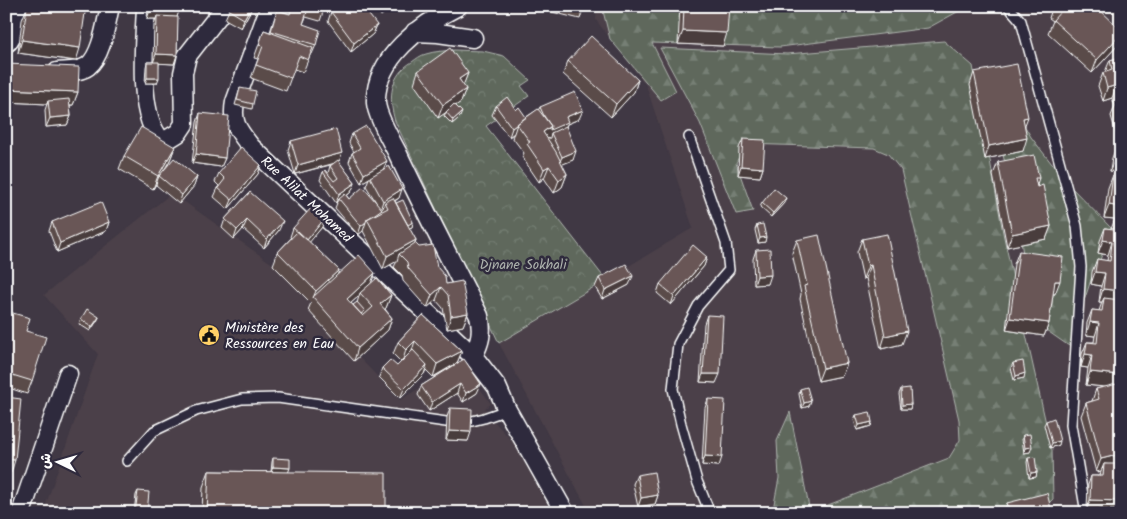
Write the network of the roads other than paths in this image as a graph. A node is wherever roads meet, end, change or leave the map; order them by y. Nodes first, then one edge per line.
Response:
1 (26, 6) edge
2 (110, 6) edge
3 (146, 6) edge
4 (226, 6) edge
5 (270, 6) edge
6 (458, 6) edge
7 (1008, 6) edge
8 (415, 32) junction
9 (473, 38) dead end
10 (6, 39) edge
11 (44, 73) edge
12 (689, 136) dead end
13 (473, 356) junction
14 (68, 374) dead end
15 (507, 410) junction
16 (127, 461) dead end
17 (21, 513) edge
18 (565, 513) edge
19 (710, 513) edge
20 (1086, 513) edge

1 - 10 main road
2 - 11 street
3 - 4 street
5 - 13 street, Rue Alilat Mohamed
6 - 8 street
7 - 20 lane
8 - 9 street
8 - 13 street
12 - 19 lane
13 - 15 street, Rue Alilat Mohamed
14 - 17 street
15 - 16 lane
15 - 18 street, Rue Alilat Mohamed

